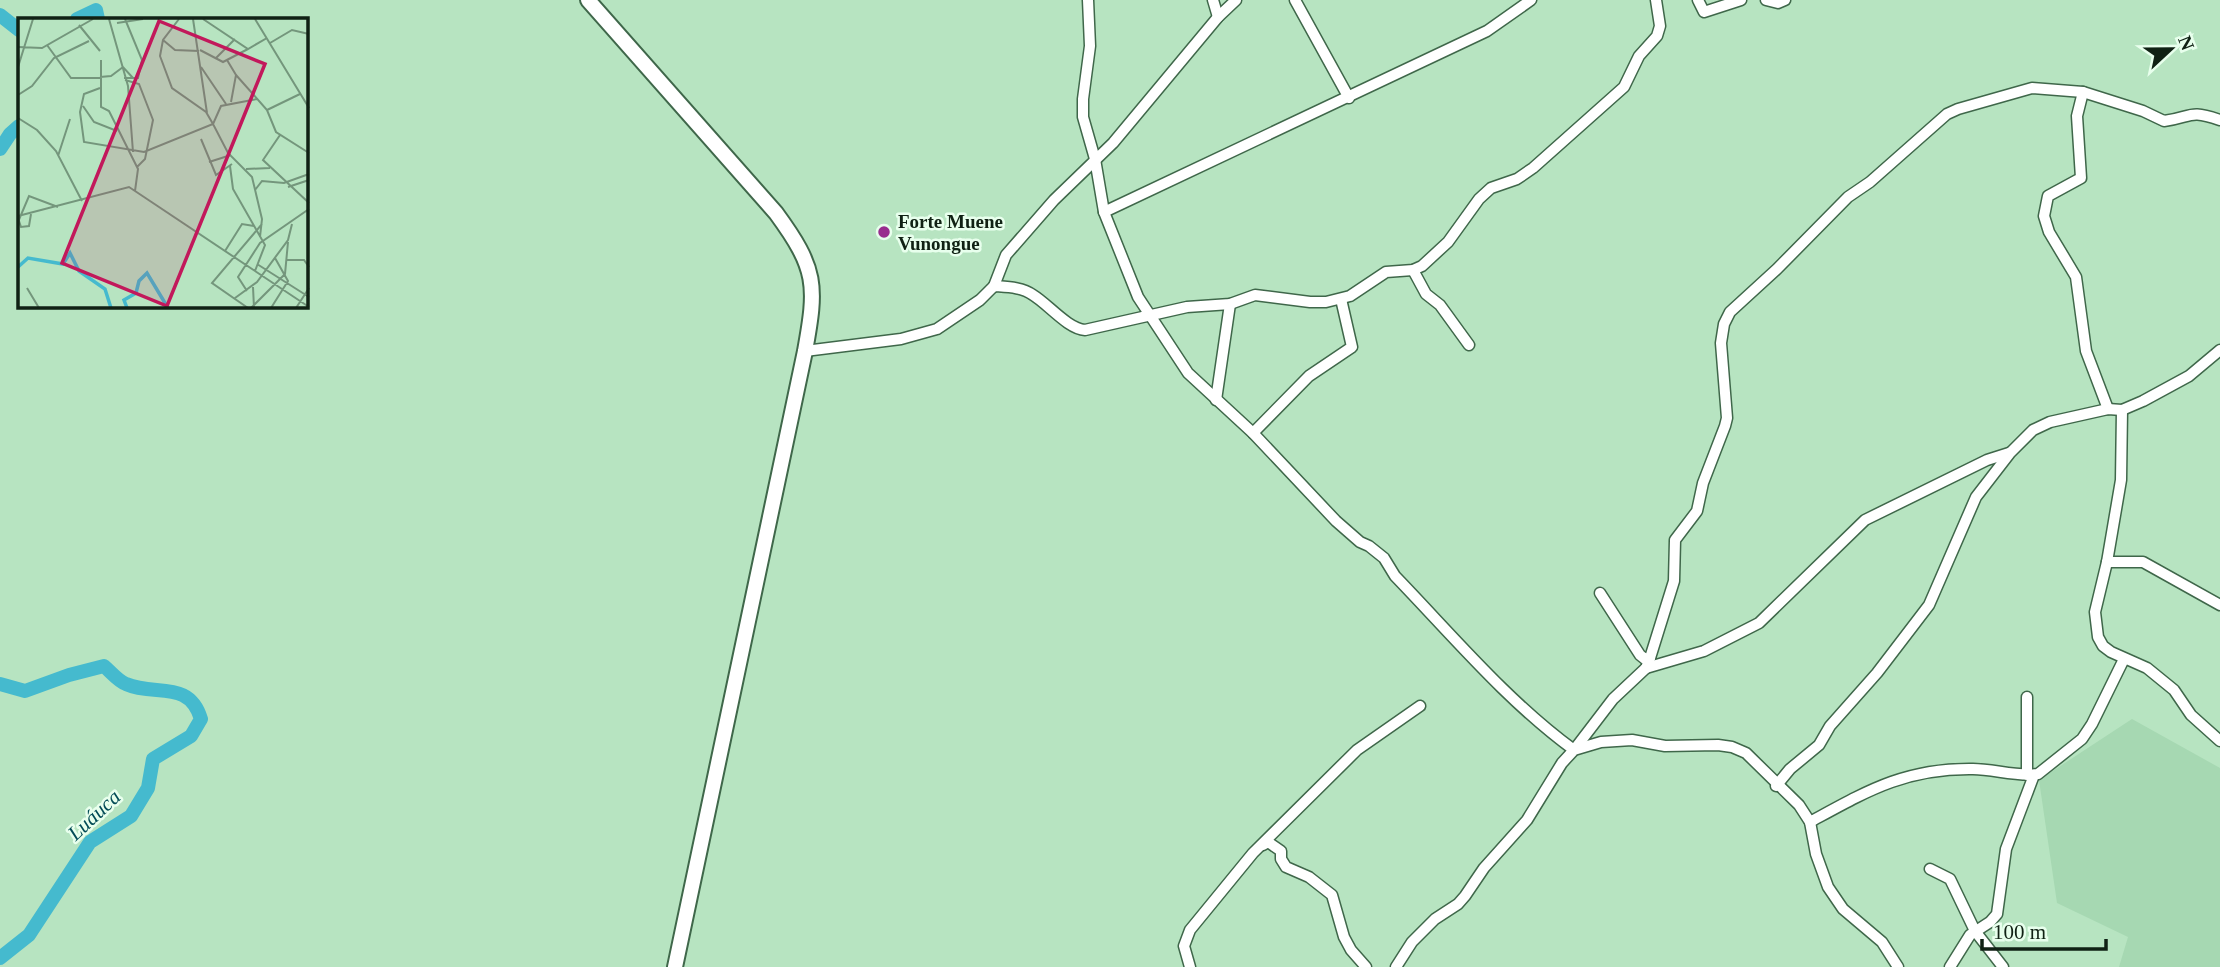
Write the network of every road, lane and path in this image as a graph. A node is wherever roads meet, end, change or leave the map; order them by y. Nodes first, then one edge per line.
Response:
1 (588, 0) edge
2 (1088, 0) edge
3 (1213, 0) edge
4 (1236, 0) edge
5 (1295, 0) edge
6 (1531, 0) edge
7 (1656, 0) edge
8 (1698, 0) edge
9 (1741, 0) edge
10 (1766, 0) edge
11 (1785, 0) edge
12 (1218, 18) junction
13 (2083, 92) junction
14 (1349, 98) junction
15 (2220, 120) edge
16 (1095, 159) junction
17 (1104, 212) junction
18 (1413, 270) junction
19 (994, 286) junction
20 (1341, 299) junction
21 (1230, 304) junction
22 (1149, 314) junction
23 (1469, 345) dead end
24 (2220, 350) edge
25 (805, 351) junction
26 (1216, 400) junction
27 (2108, 410) junction
28 (2122, 410) junction
29 (1253, 433) junction
30 (2010, 453) junction
31 (2107, 562) junction
32 (1600, 593) dead end
33 (2220, 605) edge
34 (2124, 659) junction
35 (1648, 663) junction
36 (2027, 697) dead end
37 (1420, 706) dead end
38 (2220, 741) edge
39 (1574, 750) junction
40 (2031, 775) junction
41 (1776, 786) junction
42 (1810, 822) junction
43 (1263, 845) junction
44 (1930, 869) dead end
45 (1975, 931) junction
46 (675, 967) edge
47 (1190, 967) edge
48 (1366, 967) edge
49 (1396, 967) edge
50 (1898, 967) edge
51 (1950, 967) edge
52 (2003, 967) edge

1 - 25 street
2 - 16 street
3 - 12 street
4 - 12 street
5 - 14 street
6 - 14 street
7 - 18 street
8 - 9 street
10 - 11 street
12 - 16 street
13 - 15 street
13 - 27 street
13 - 35 street
14 - 17 street
16 - 17 street
16 - 19 street
17 - 22 street
18 - 20 street
18 - 23 street
19 - 22 street
19 - 25 street
20 - 21 street
20 - 29 street
21 - 22 street
21 - 26 street
22 - 26 street
24 - 28 street
25 - 46 street
26 - 29 street
27 - 28 street
27 - 30 street
28 - 31 street
29 - 39 street
30 - 35 street
30 - 41 street
31 - 33 street
31 - 34 street
32 - 35 street
34 - 38 street
34 - 40 street
35 - 39 street
36 - 40 street
37 - 43 street
39 - 41 street
39 - 49 street
40 - 42 street
40 - 45 street
41 - 42 street
42 - 50 street
43 - 47 street
43 - 48 street
44 - 45 street
45 - 51 street
45 - 52 street

